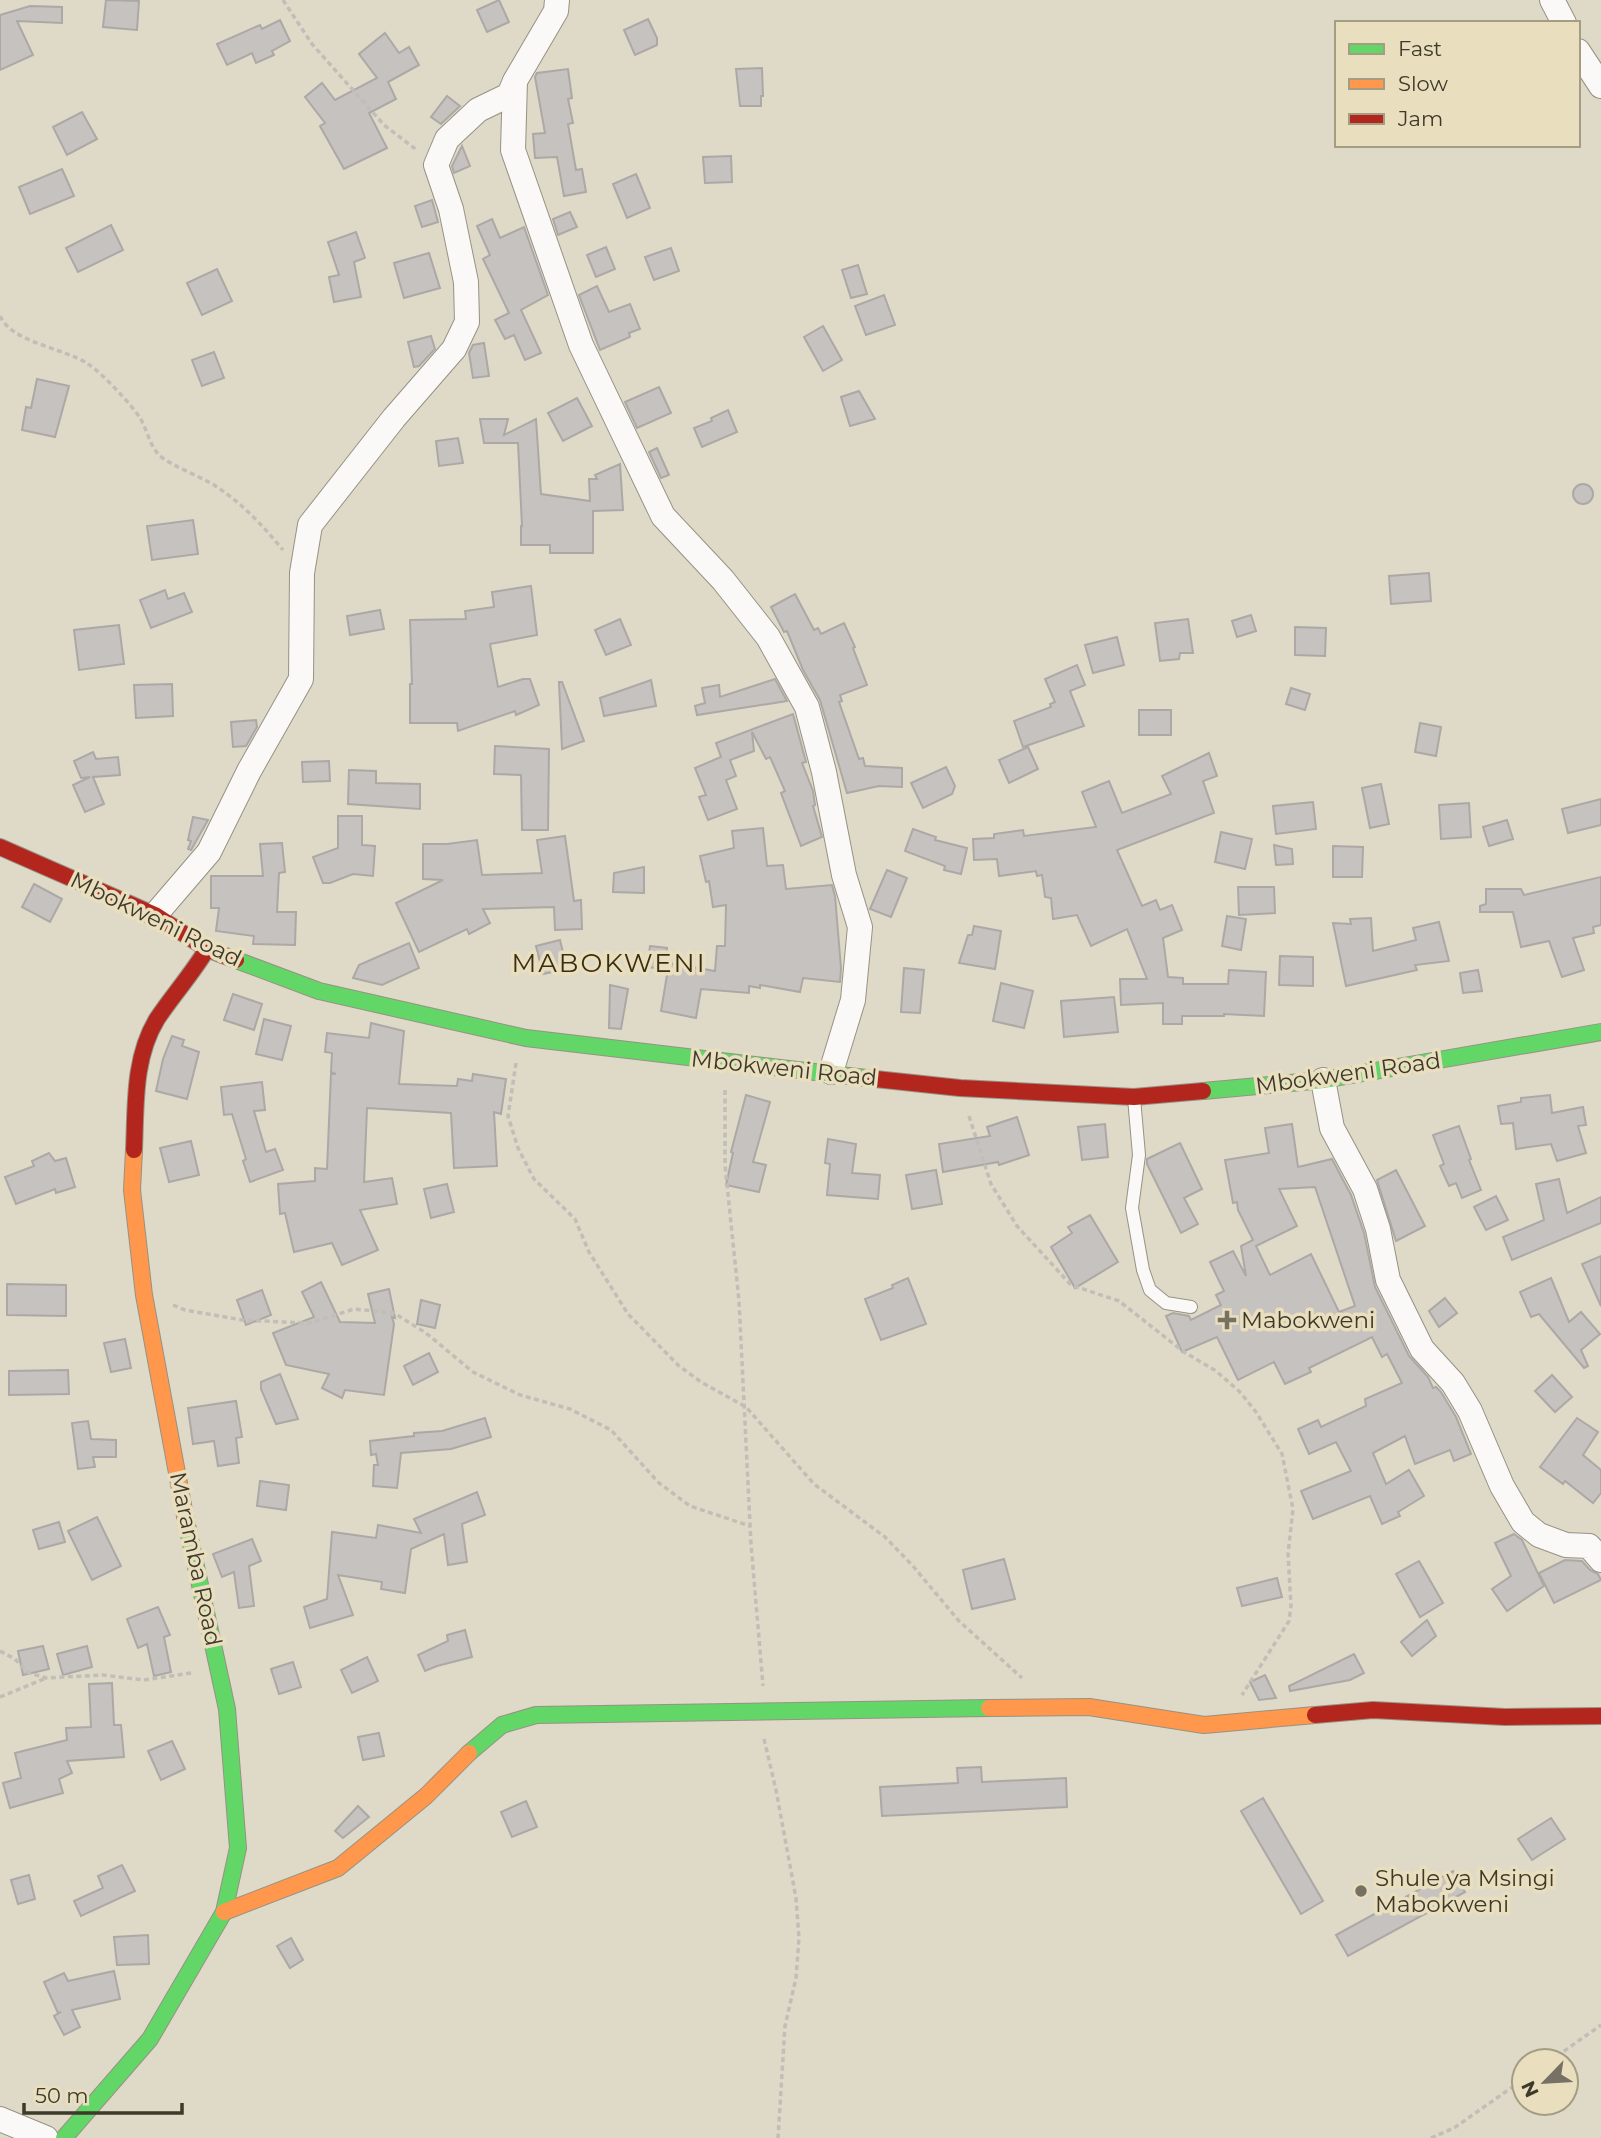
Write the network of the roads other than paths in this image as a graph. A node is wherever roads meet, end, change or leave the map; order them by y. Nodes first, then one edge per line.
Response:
1 (557, 0) edge
2 (1552, 0) edge
3 (1563, 21) edge
4 (1580, 54) edge
5 (515, 81) junction
6 (1601, 86) edge
7 (0, 847) edge
8 (155, 915) junction
9 (207, 949) junction
10 (1601, 1032) edge
11 (831, 1072) junction
12 (1323, 1080) junction
13 (1133, 1097) junction
14 (1191, 1307) dead end
15 (1601, 1560) edge
16 (1601, 1716) edge
17 (224, 1912) junction
18 (0, 2119) edge
19 (46, 2138) edge
20 (64, 2138) edge

1 - 5 street
2 - 3 street
4 - 6 street
5 - 8 street
5 - 11 street
7 - 8 street, Mbokweni Road
8 - 9 street, Mbokweni Road
9 - 11 street, Mbokweni Road
9 - 17 street, Maramba Road
10 - 12 street, Mbokweni Road
11 - 13 street, Mbokweni Road
12 - 13 street, Mbokweni Road
12 - 15 street
13 - 14 lane
16 - 17 street
17 - 20 street, Maramba Road
18 - 19 street

